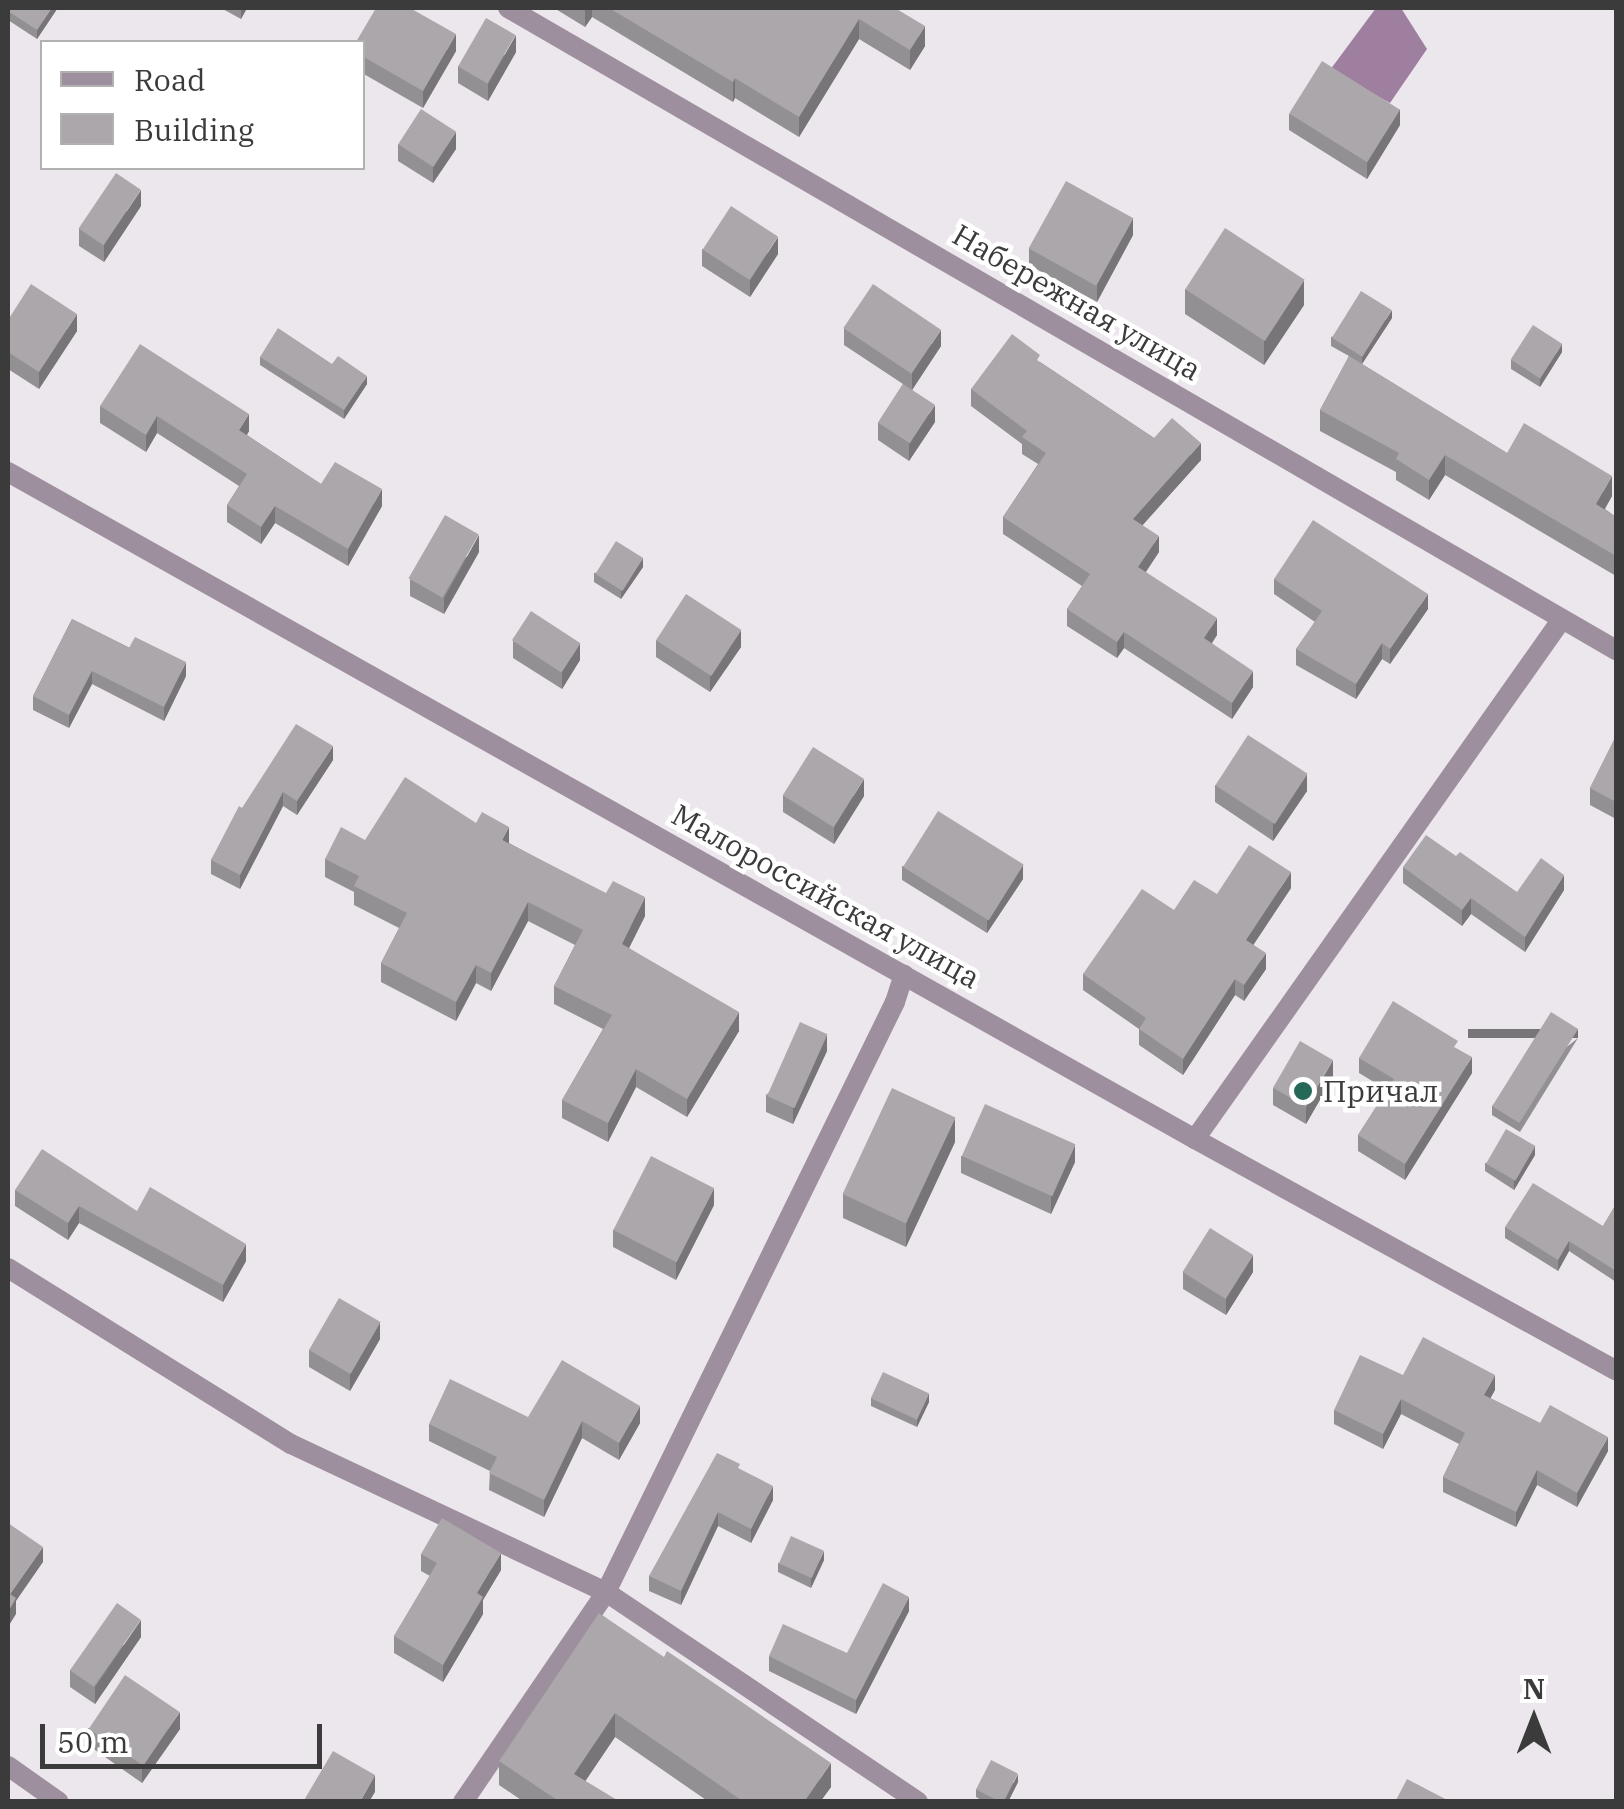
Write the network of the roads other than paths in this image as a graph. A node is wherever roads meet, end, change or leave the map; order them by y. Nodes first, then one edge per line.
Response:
1 (508, 8) edge
2 (8, 472) edge
3 (1562, 619) junction
4 (1616, 650) edge
5 (904, 974) junction
6 (1195, 1139) junction
7 (8, 1268) edge
8 (1616, 1370) edge
9 (606, 1592) junction
10 (8, 1766) edge
11 (59, 1802) edge
12 (463, 1802) edge
13 (918, 1802) edge

1 - 3 street, Набережная улица
2 - 5 street, Малороссийская улица
3 - 4 street, Набережная улица
3 - 6 street
5 - 6 street, Малороссийская улица
5 - 9 street
6 - 8 street, Малороссийская улица
7 - 9 street
9 - 12 street
9 - 13 street
10 - 11 street

